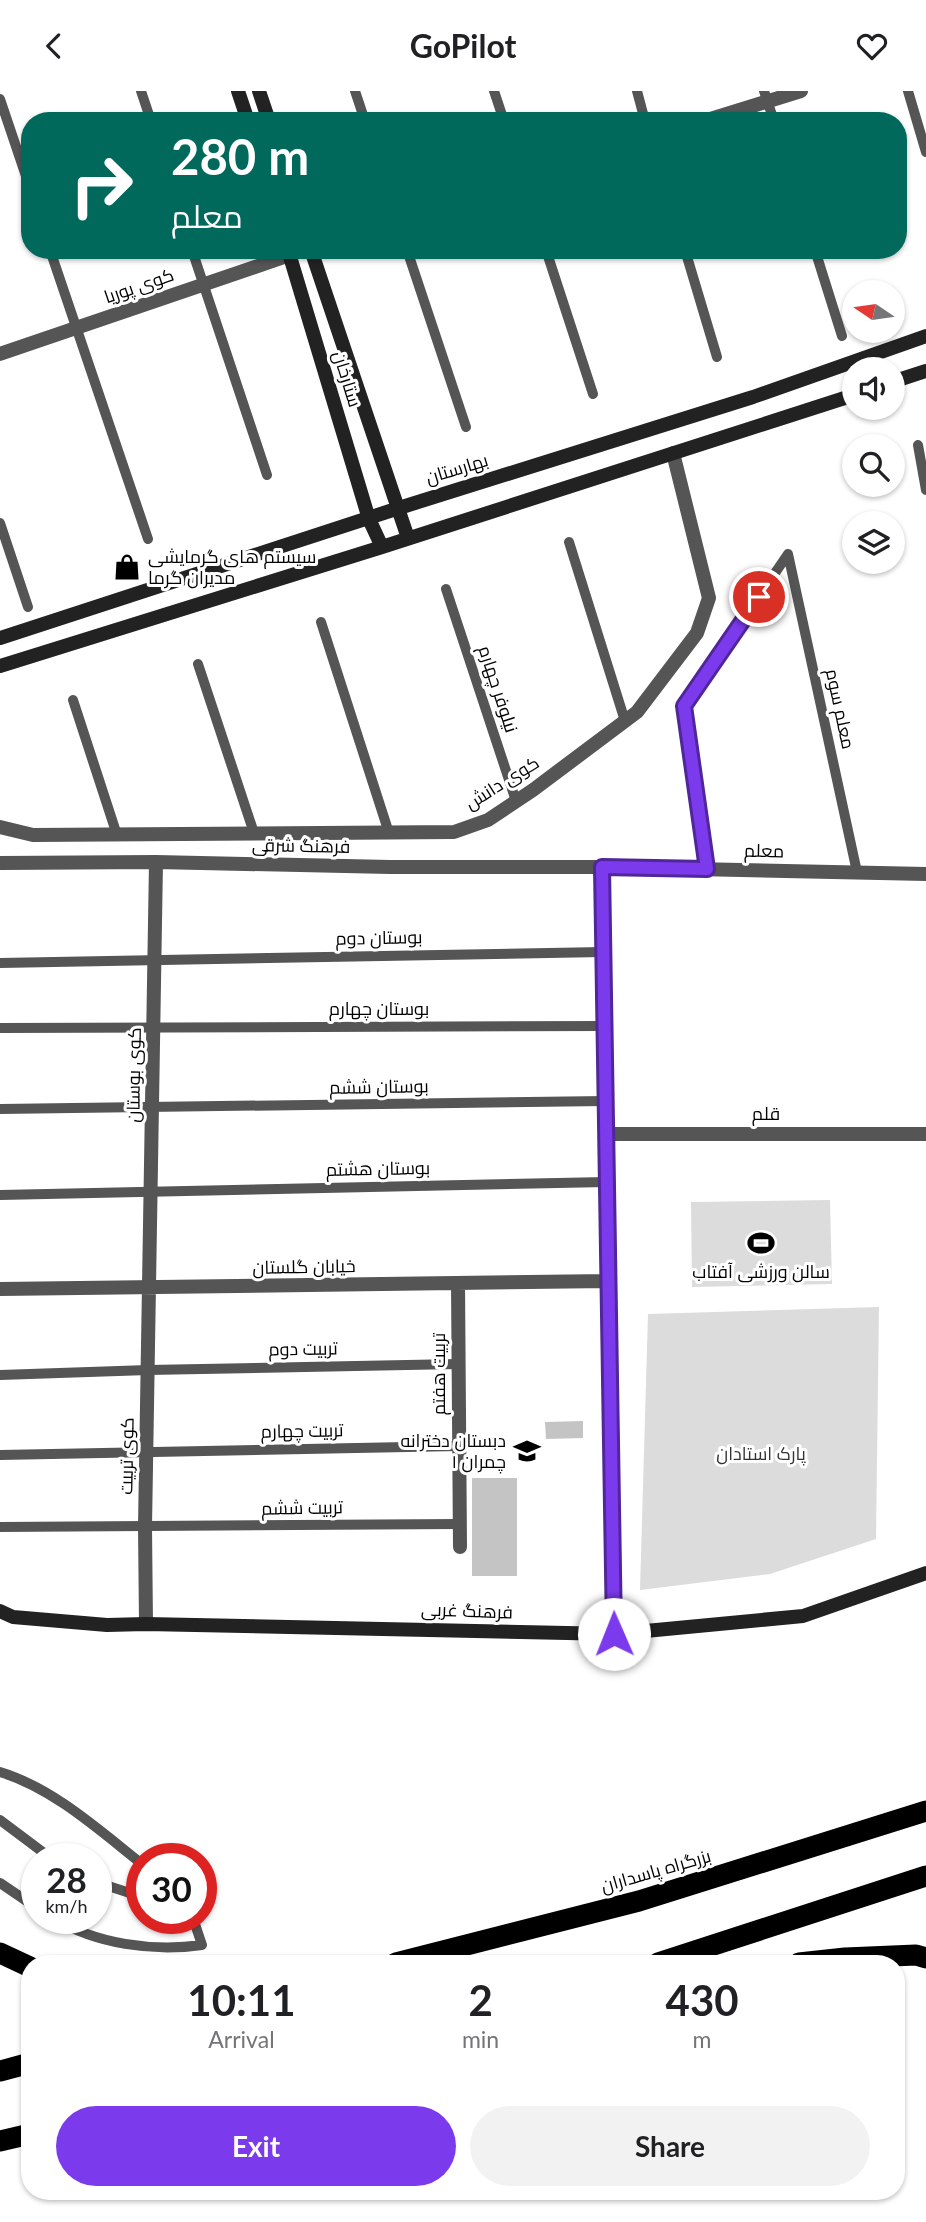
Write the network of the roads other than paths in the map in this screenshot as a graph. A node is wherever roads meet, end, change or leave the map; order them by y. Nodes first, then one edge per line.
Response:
1 (141, 91) edge
2 (238, 91) edge
3 (259, 91) edge
4 (355, 91) edge
5 (495, 91) edge
6 (636, 91) edge
7 (801, 91) edge
8 (908, 91) edge
9 (766, 96) edge
10 (0, 99) edge
11 (148, 112) edge
12 (245, 112) edge
13 (266, 112) edge
14 (362, 112) edge
15 (501, 112) edge
16 (642, 112) edge
17 (726, 112) edge
18 (926, 152) edge
19 (21, 161) edge
20 (53, 259) edge
21 (195, 259) edge
22 (272, 259) edge
23 (291, 259) edge
24 (314, 259) edge
25 (410, 259) edge
26 (549, 259) edge
27 (688, 259) edge
28 (818, 259) edge
29 (203, 284) junction
30 (76, 327) junction
31 (842, 336) dead end
32 (926, 336) edge
33 (0, 353) edge
34 (717, 357) dead end
35 (926, 371) edge
36 (905, 378) edge
37 (593, 394) dead end
38 (842, 399) edge
39 (466, 427) dead end
40 (918, 445) dead end
41 (674, 453) junction
42 (267, 475) dead end
43 (926, 490) edge
44 (399, 507) junction
45 (369, 519) junction
46 (0, 523) edge
47 (408, 537) junction
48 (148, 539) dead end
49 (569, 542) dead end
50 (382, 547) junction
51 (446, 589) dead end
52 (28, 607) dead end
53 (321, 622) dead end
54 (0, 638) edge
55 (198, 664) dead end
56 (0, 666) edge
57 (74, 700) dead end
58 (625, 721) junction
59 (516, 801) junction
60 (0, 827) edge
61 (254, 833) junction
62 (389, 833) junction
63 (117, 835) junction
64 (156, 862) junction
65 (0, 863) edge
66 (602, 867) junction
67 (707, 869) junction
68 (857, 872) junction
69 (926, 874) edge
70 (603, 952) junction
71 (155, 960) junction
72 (0, 963) edge
73 (604, 1026) junction
74 (0, 1028) edge
75 (154, 1028) junction
76 (606, 1101) junction
77 (152, 1107) junction
78 (0, 1109) edge
79 (606, 1134) junction
80 (926, 1134) edge
81 (607, 1182) junction
82 (151, 1192) junction
83 (0, 1195) edge
84 (608, 1282) junction
85 (458, 1284) junction
86 (149, 1288) junction
87 (0, 1289) edge
88 (458, 1364) junction
89 (148, 1370) junction
90 (0, 1375) edge
91 (459, 1446) junction
92 (146, 1452) junction
93 (0, 1455) edge
94 (459, 1524) junction
95 (0, 1527) edge
96 (145, 1527) junction
97 (460, 1547) dead end
98 (926, 1573) edge
99 (0, 1611) edge
100 (146, 1624) junction
101 (614, 1634) junction
102 (0, 1772) edge
103 (926, 1811) edge
104 (0, 1821) edge
105 (30, 1843) edge
106 (126, 1852) edge
107 (926, 1876) edge
108 (0, 1883) edge
109 (21, 1897) edge
110 (89, 1934) edge
111 (198, 1934) edge
112 (0, 1953) edge
113 (427, 1955) edge
114 (683, 1955) edge
115 (905, 1955) edge
116 (926, 1958) edge
117 (21, 1963) edge
118 (21, 2065) edge
119 (0, 2071) edge
120 (21, 2136) edge
121 (0, 2141) edge

1 - 11 lane
2 - 12 street
3 - 13 street
4 - 14 lane
5 - 15 lane
6 - 16 lane
7 - 9 street
8 - 18 lane
9 - 17 street
10 - 19 lane
20 - 30 lane
21 - 29 lane
22 - 29 street, کوی پوریا
23 - 45 street, ستارخان
24 - 44 street, ستارخان
25 - 39 lane
26 - 37 lane
27 - 34 lane
28 - 31 lane
29 - 30 street, کوی پوریا
29 - 42 lane
30 - 33 street, کوی پوریا
30 - 48 lane
32 - 44 street, بهارستان
35 - 36 street
38 - 41 street
40 - 43 lane
41 - 47 street
41 - 58 street, کوی دانش
44 - 45 street, بهارستان
44 - 47 street, ستارخان
45 - 50 street, ستارخان
45 - 54 street, بهارستان
46 - 52 lane
47 - 50 street
49 - 58 lane
50 - 56 street
51 - 59 lane, نیلوفر چهارم
53 - 62 lane
55 - 61 lane
57 - 63 lane
58 - 59 street, کوی دانش
59 - 62 street, کوی دانش
60 - 63 street, کوی دانش
61 - 62 street, کوی دانش
61 - 63 street, کوی دانش
64 - 65 street, فرهنگ شرقی
64 - 66 street, فرهنگ شرقی
64 - 71 street, کوی بوستان
66 - 67 street, معلم
66 - 70 street
67 - 68 street, معلم
67 - 68 lane, معلم سوم
68 - 69 street, معلم
70 - 71 lane, بوستان دوم
70 - 73 street
71 - 72 lane, بوستان دوم
71 - 75 street, کوی بوستان
73 - 75 lane, بوستان چهارم
73 - 76 street
74 - 75 lane, بوستان چهارم
75 - 77 street, کوی بوستان
76 - 77 lane, بوستان ششم
76 - 79 street
77 - 78 lane, بوستان ششم
77 - 82 street, کوی بوستان
79 - 80 street, قلم
79 - 81 street
81 - 82 lane, بوستان هشتم
81 - 84 street
82 - 83 lane, بوستان هشتم
82 - 86 street, کوی بوستان
84 - 85 street, خیابان گلستان
84 - 101 street
85 - 86 street, خیابان گلستان
85 - 88 street, تربیت هفتم
86 - 87 street, خیابان گلستان
86 - 89 street, کوی تربیت
88 - 89 lane, تربیت دوم
88 - 91 street, تربیت هفتم
89 - 90 lane, تربیت دوم
89 - 92 street, کوی تربیت
91 - 92 lane, تربیت چهارم
91 - 94 street, تربیت هفتم
92 - 93 lane, تربیت چهارم
92 - 96 street, کوی تربیت
94 - 96 lane, تربیت ششم
94 - 97 street, تربیت هفتم
95 - 96 lane, تربیت ششم
96 - 100 street, کوی تربیت
98 - 101 street, فرهنگ غربی
99 - 100 street, فرهنگ غربی
100 - 101 street, فرهنگ غربی
102 - 106 lane
103 - 113 highway, بزرگراه پاسداران
104 - 105 lane
107 - 114 highway
108 - 109 lane
110 - 111 lane
112 - 117 highway
115 - 116 highway
118 - 119 highway
120 - 121 highway

